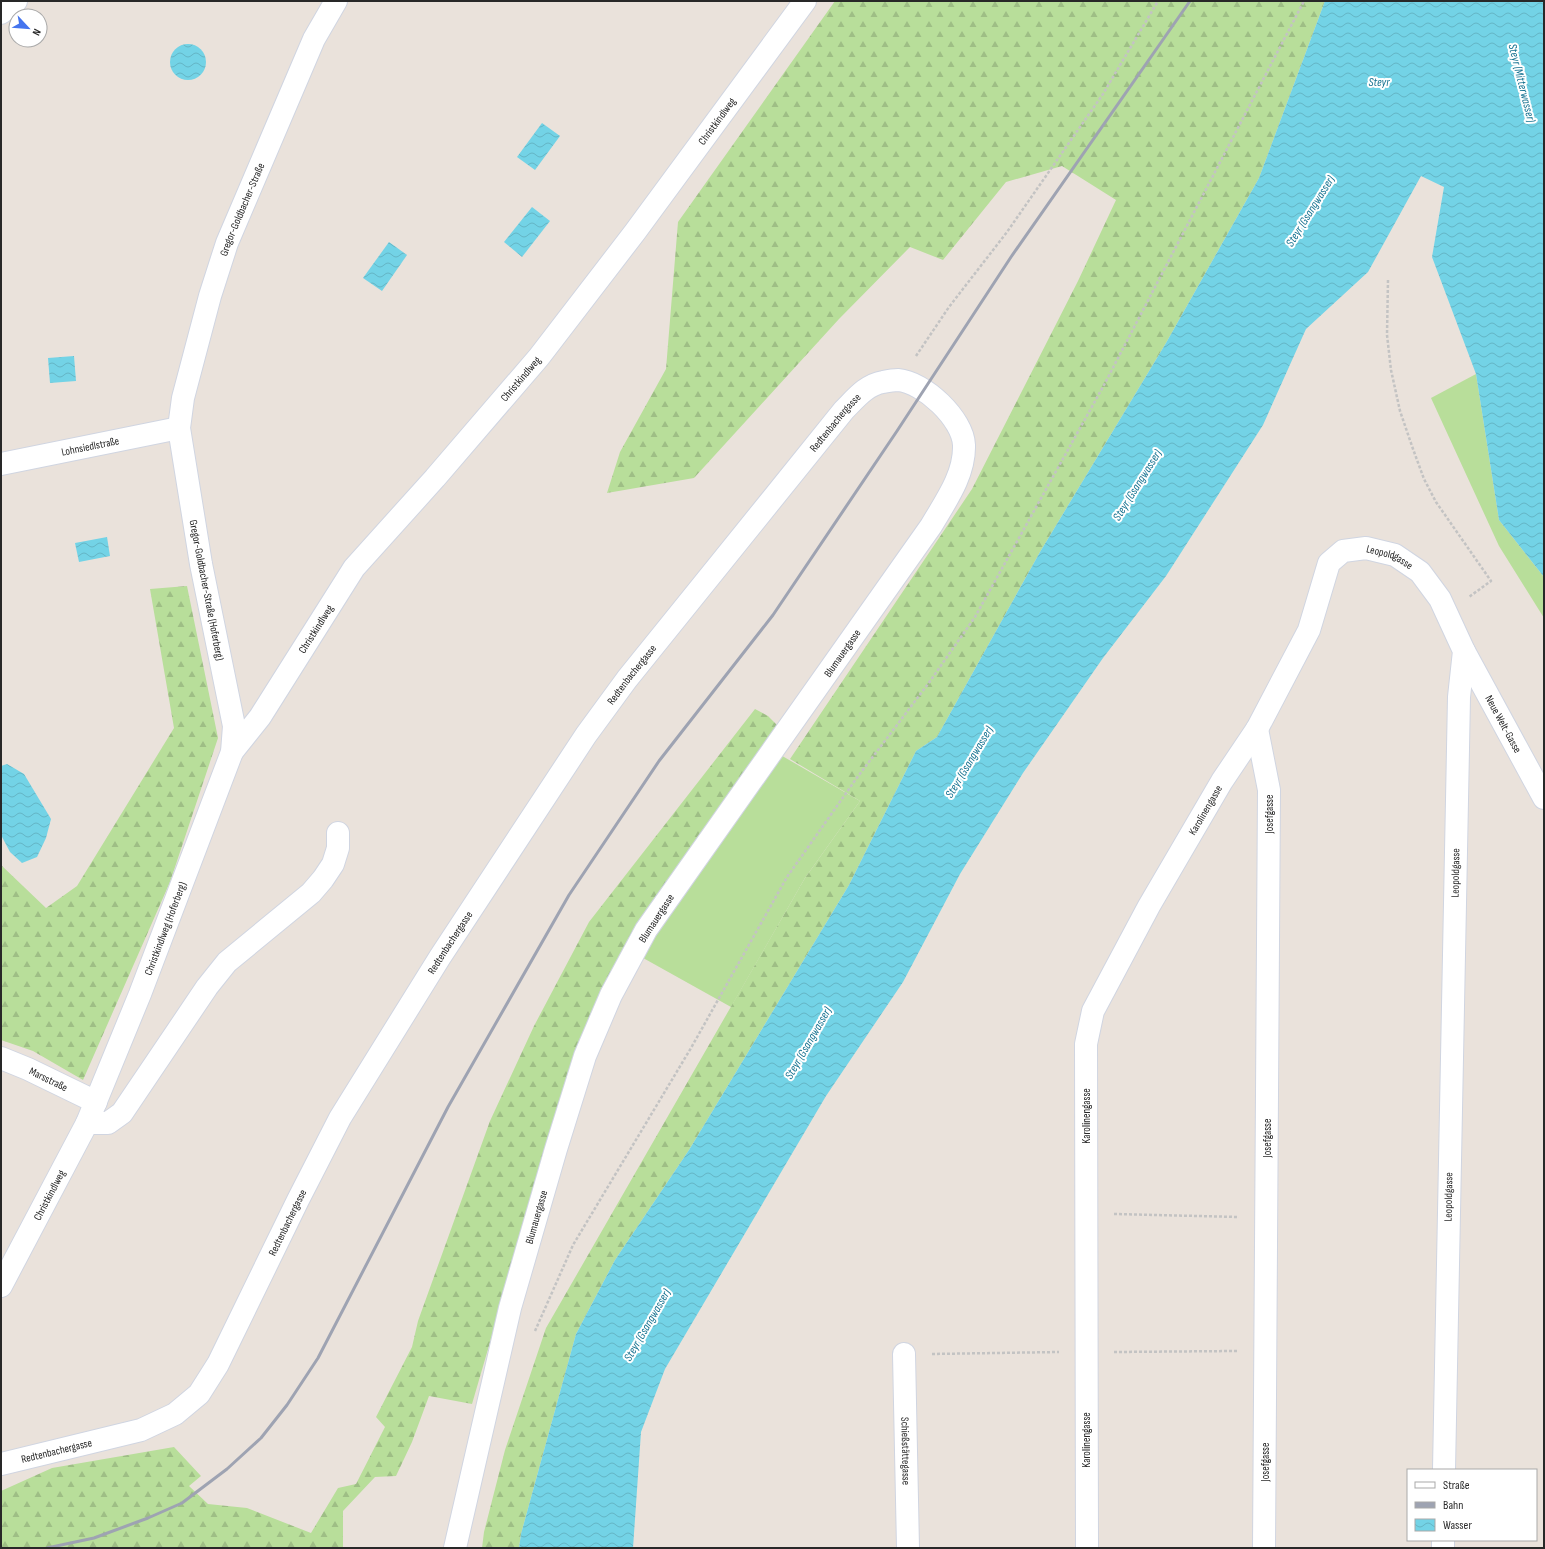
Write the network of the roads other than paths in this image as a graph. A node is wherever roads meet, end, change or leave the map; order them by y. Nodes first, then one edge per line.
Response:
1 (16, 1) edge
2 (336, 1) edge
3 (805, 1) edge
4 (1, 13) edge
5 (899, 380) joint
6 (178, 428) junction
7 (1, 464) edge
8 (1464, 651) junction
9 (1257, 729) junction
10 (232, 752) junction
11 (1544, 798) edge
12 (338, 832) dead end
13 (1, 1058) edge
14 (96, 1102) junction
15 (87, 1123) junction
16 (1, 1286) edge
17 (904, 1354) dead end
18 (1, 1464) edge
19 (1444, 1469) edge
20 (455, 1548) edge
21 (908, 1548) edge
22 (1087, 1548) edge
23 (1264, 1548) edge

1 - 4 street
2 - 6 street, Gregor-Goldbacher-Straße
3 - 10 street, Christkindlweg
5 - 18 street, Redtenbachergasse
5 - 20 street, Blumauergasse
6 - 7 street, Lohnsiedlstraße
6 - 10 street, Gregor-Goldbacher-Straße (Hoferberg)
8 - 9 street, Leopoldgasse
8 - 11 street, Neue Welt-Gasse
8 - 19 street, Leopoldgasse
9 - 22 street, Karolinengasse
9 - 23 street, Josefgasse
10 - 14 street, Christkindlweg (Hoferberg)
12 - 15 street
13 - 14 street, Marsstraße
14 - 15 street, Christkindlweg
15 - 16 street, Christkindlweg
17 - 21 street, Schießstättegasse

